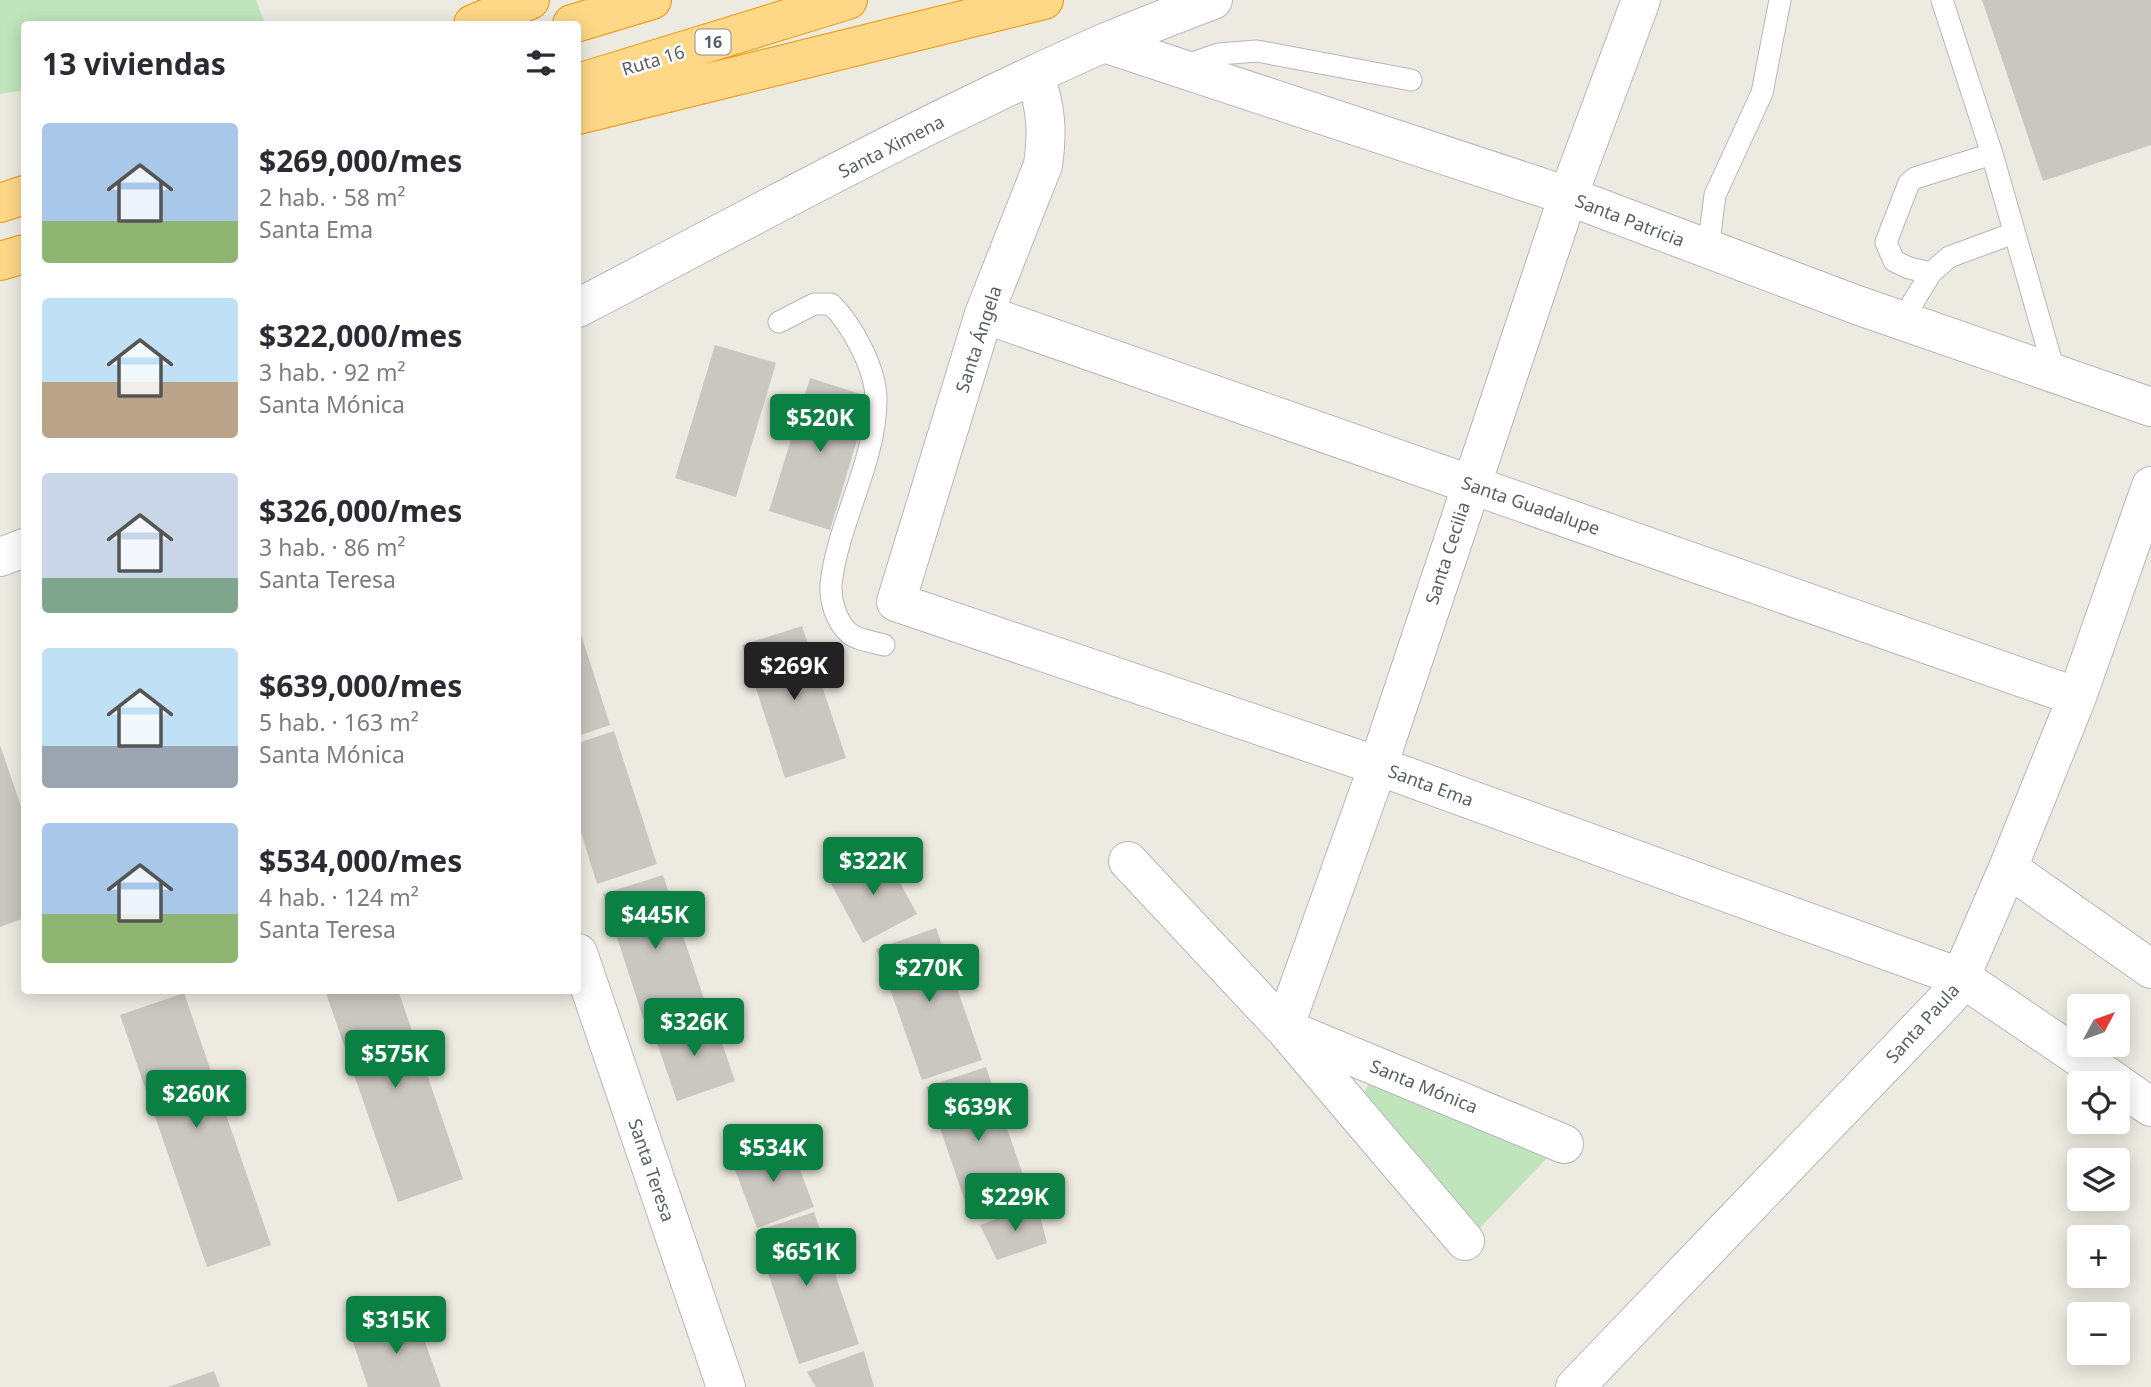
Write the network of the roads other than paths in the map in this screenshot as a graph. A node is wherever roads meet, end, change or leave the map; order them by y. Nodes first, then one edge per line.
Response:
1 (530, 0) edge
2 (652, 0) edge
3 (848, 0) edge
4 (1044, 0) edge
5 (1213, 0) edge
6 (1640, 0) edge
7 (1780, 0) edge
8 (1942, 0) edge
9 (480, 21) edge
10 (581, 21) edge
11 (1104, 43) junction
12 (1179, 67) junction
13 (1035, 76) junction
14 (1411, 80) dead end
15 (581, 82) edge
16 (581, 115) edge
17 (1992, 154) junction
18 (21, 196) edge
19 (1568, 197) junction
20 (0, 203) edge
21 (2014, 233) junction
22 (1708, 249) junction
23 (1931, 273) junction
24 (581, 306) edge
25 (984, 314) junction
26 (1902, 320) junction
27 (779, 322) dead end
28 (2055, 374) junction
29 (2151, 407) edge
30 (1471, 483) junction
31 (2151, 486) edge
32 (21, 549) edge
33 (0, 557) edge
34 (896, 602) joint
35 (884, 645) dead end
36 (2077, 697) junction
37 (1378, 766) junction
38 (1128, 860) dead end
39 (2008, 868) junction
40 (581, 962) edge
41 (2151, 969) edge
42 (1962, 978) junction
43 (1284, 1028) junction
44 (2099, 1071) edge
45 (2130, 1092) edge
46 (2151, 1107) edge
47 (1564, 1144) dead end
48 (1465, 1241) dead end
49 (1594, 1381) edge
50 (726, 1387) edge

1 - 9 highway
2 - 10 highway
3 - 15 highway, Ruta 16 / 16
4 - 16 highway
5 - 11 street, Santa Ximena
6 - 19 street, Santa Cecilia
7 - 22 lane
8 - 17 lane
11 - 12 street, Santa Patricia
11 - 13 street, Santa Ximena
12 - 14 lane
12 - 19 street, Santa Patricia
13 - 24 street, Santa Ximena
13 - 25 street, Santa Ángela
17 - 21 lane
17 - 23 lane
18 - 20 highway
19 - 22 street, Santa Patricia
19 - 30 street, Santa Cecilia
21 - 23 lane
21 - 28 lane
22 - 26 street, Santa Patricia
23 - 26 lane
25 - 30 street, Santa Guadalupe
25 - 34 street, Santa Ángela
26 - 28 street, Santa Patricia
27 - 35 lane
28 - 29 street, Santa Patricia
30 - 36 street, Santa Guadalupe
30 - 37 street, Santa Cecilia
31 - 36 street, Santa Paula
32 - 33 street
34 - 37 street, Santa Ema
36 - 39 street, Santa Paula
37 - 42 street, Santa Ema
37 - 43 street, Santa Cecilia
38 - 43 street, Santa Mónica
39 - 41 street
39 - 42 street, Santa Paula
40 - 50 street, Santa Teresa
42 - 44 street, Santa Ema
42 - 49 street, Santa Paula
43 - 47 street, Santa Mónica
43 - 48 street, Santa Mónica
45 - 46 street, Santa Ema

